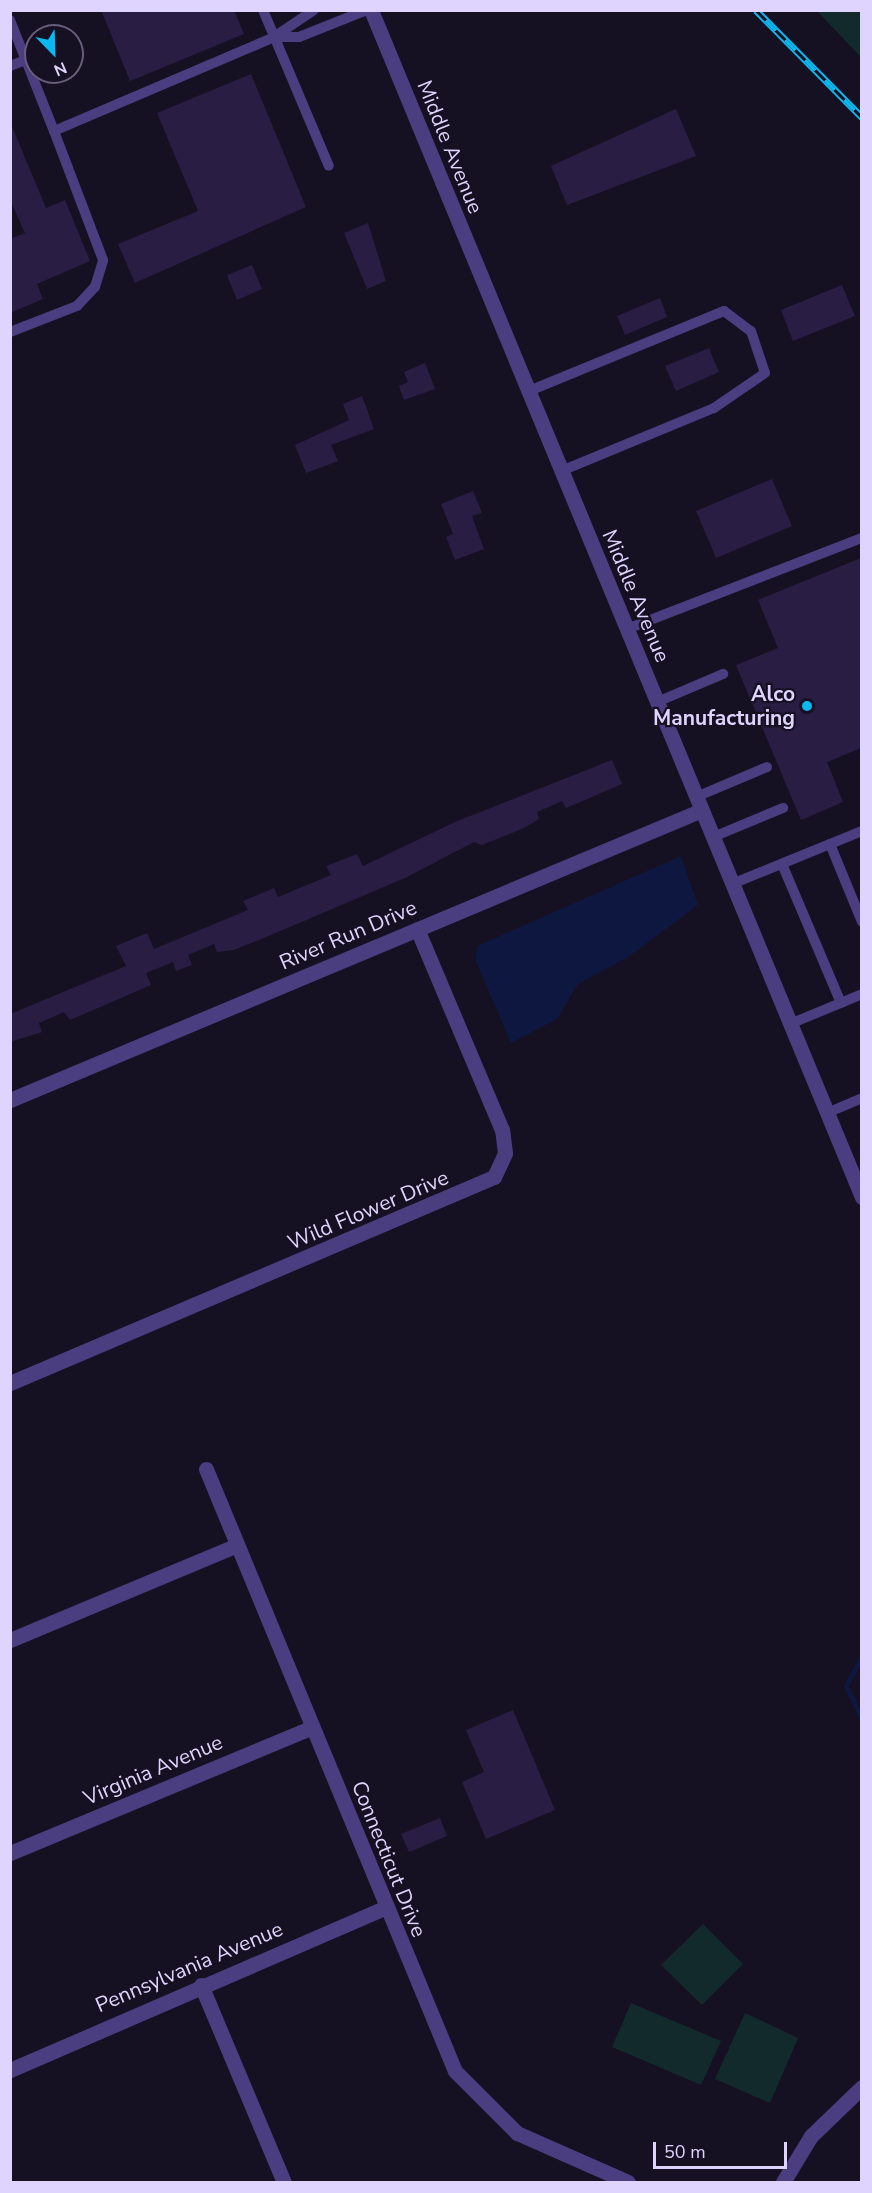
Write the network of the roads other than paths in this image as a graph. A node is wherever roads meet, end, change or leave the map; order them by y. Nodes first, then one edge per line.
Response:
1 (263, 10) edge
2 (314, 10) edge
3 (369, 10) edge
4 (10, 20) edge
5 (274, 36) junction
6 (24, 55) edge
7 (35, 84) edge
8 (54, 131) junction
9 (329, 166) dead end
10 (10, 332) edge
11 (529, 392) junction
12 (561, 471) junction
13 (861, 538) edge
14 (627, 629) junction
15 (723, 674) dead end
16 (657, 702) junction
17 (767, 767) dead end
18 (699, 803) junction
19 (783, 808) dead end
20 (861, 831) edge
21 (713, 837) junction
22 (830, 844) junction
23 (782, 864) junction
24 (732, 884) junction
25 (861, 922) edge
26 (417, 929) junction
27 (861, 994) edge
28 (840, 1003) junction
29 (790, 1024) junction
30 (861, 1098) edge
31 (10, 1100) edge
32 (827, 1113) junction
33 (861, 1197) edge
34 (10, 1383) edge
35 (206, 1469) dead end
36 (237, 1545) junction
37 (10, 1640) edge
38 (312, 1727) junction
39 (10, 1852) edge
40 (386, 1907) junction
41 (201, 1985) junction
42 (10, 2070) edge
43 (861, 2087) edge
44 (284, 2182) edge
45 (628, 2182) edge
46 (783, 2182) edge

1 - 5 lane
2 - 5 lane
3 - 5 lane
3 - 11 street, Middle Avenue
4 - 6 lane
5 - 8 lane
5 - 9 lane
7 - 8 lane
8 - 10 lane
11 - 12 street, Middle Avenue
11 - 12 lane
12 - 14 street, Middle Avenue
13 - 14 lane
14 - 16 street, Middle Avenue
15 - 16 lane
16 - 18 street, Middle Avenue
17 - 18 lane
18 - 21 street, Middle Avenue
18 - 26 street, River Run Drive
19 - 21 lane
20 - 22 lane
21 - 24 street, Middle Avenue
22 - 23 lane
22 - 25 lane
23 - 24 lane
23 - 28 lane
24 - 29 street, Middle Avenue
26 - 31 street, River Run Drive
26 - 34 street, Wild Flower Drive
27 - 28 lane
28 - 29 lane
29 - 32 street, Middle Avenue
30 - 32 lane
32 - 33 street, Middle Avenue
35 - 36 street, Connecticut Drive
36 - 37 street
36 - 38 street, Connecticut Drive
38 - 39 street, Virginia Avenue
38 - 40 street, Connecticut Drive
40 - 41 street, Pennsylvania Avenue
40 - 45 street, Connecticut Drive
41 - 42 street, Pennsylvania Avenue
41 - 44 street
43 - 46 street

